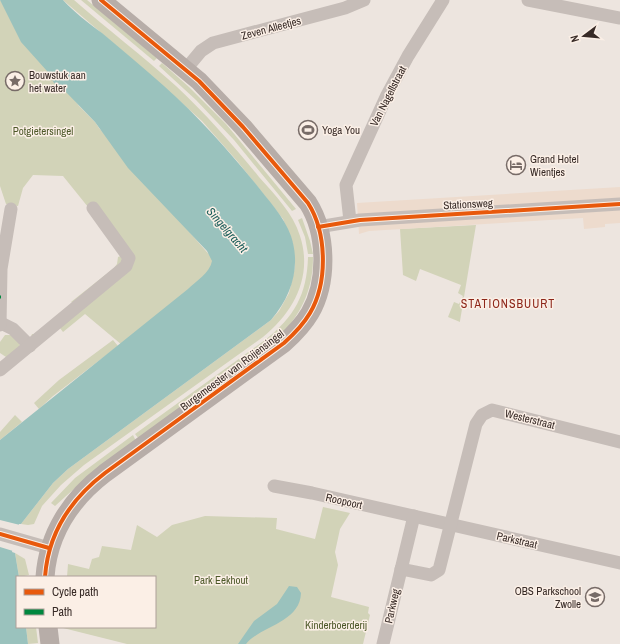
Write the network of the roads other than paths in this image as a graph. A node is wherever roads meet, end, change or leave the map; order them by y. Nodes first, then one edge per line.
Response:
1 (101, 0) edge
2 (364, 0) edge
3 (443, 0) edge
4 (528, 0) edge
5 (620, 18) edge
6 (186, 69) junction
7 (620, 204) edge
8 (93, 208) dead end
9 (10, 209) dead end
10 (350, 221) junction
11 (318, 228) junction
12 (0, 297) edge
13 (0, 324) edge
14 (30, 346) junction
15 (0, 370) edge
16 (620, 442) edge
17 (274, 486) dead end
18 (414, 516) junction
19 (449, 524) junction
20 (0, 534) edge
21 (49, 548) junction
22 (620, 563) edge
23 (401, 569) junction
24 (45, 576) edge
25 (48, 628) edge
26 (50, 644) edge
27 (383, 644) edge

1 - 6 main road, Burgemeester van Roijensingel
2 - 6 street, Zeven Alleetjes
3 - 10 street, Van Nagellstraat
4 - 5 street
6 - 11 main road, Burgemeester van Roijensingel
7 - 10 street, Stationsweg
8 - 14 street
9 - 12 street
10 - 11 street, Stationsweg
11 - 21 main road, Burgemeester van Roijensingel
12 - 13 street
13 - 14 street
14 - 15 street
16 - 19 street, Westerstraat
17 - 18 street, Roopoort
18 - 19 street, Parkstraat
18 - 23 street, Parkweg
19 - 22 street, Parkstraat
19 - 23 street
20 - 21 street
21 - 24 main road, Burgemeester van Roijensingel
23 - 27 street, Parkweg
25 - 26 main road

